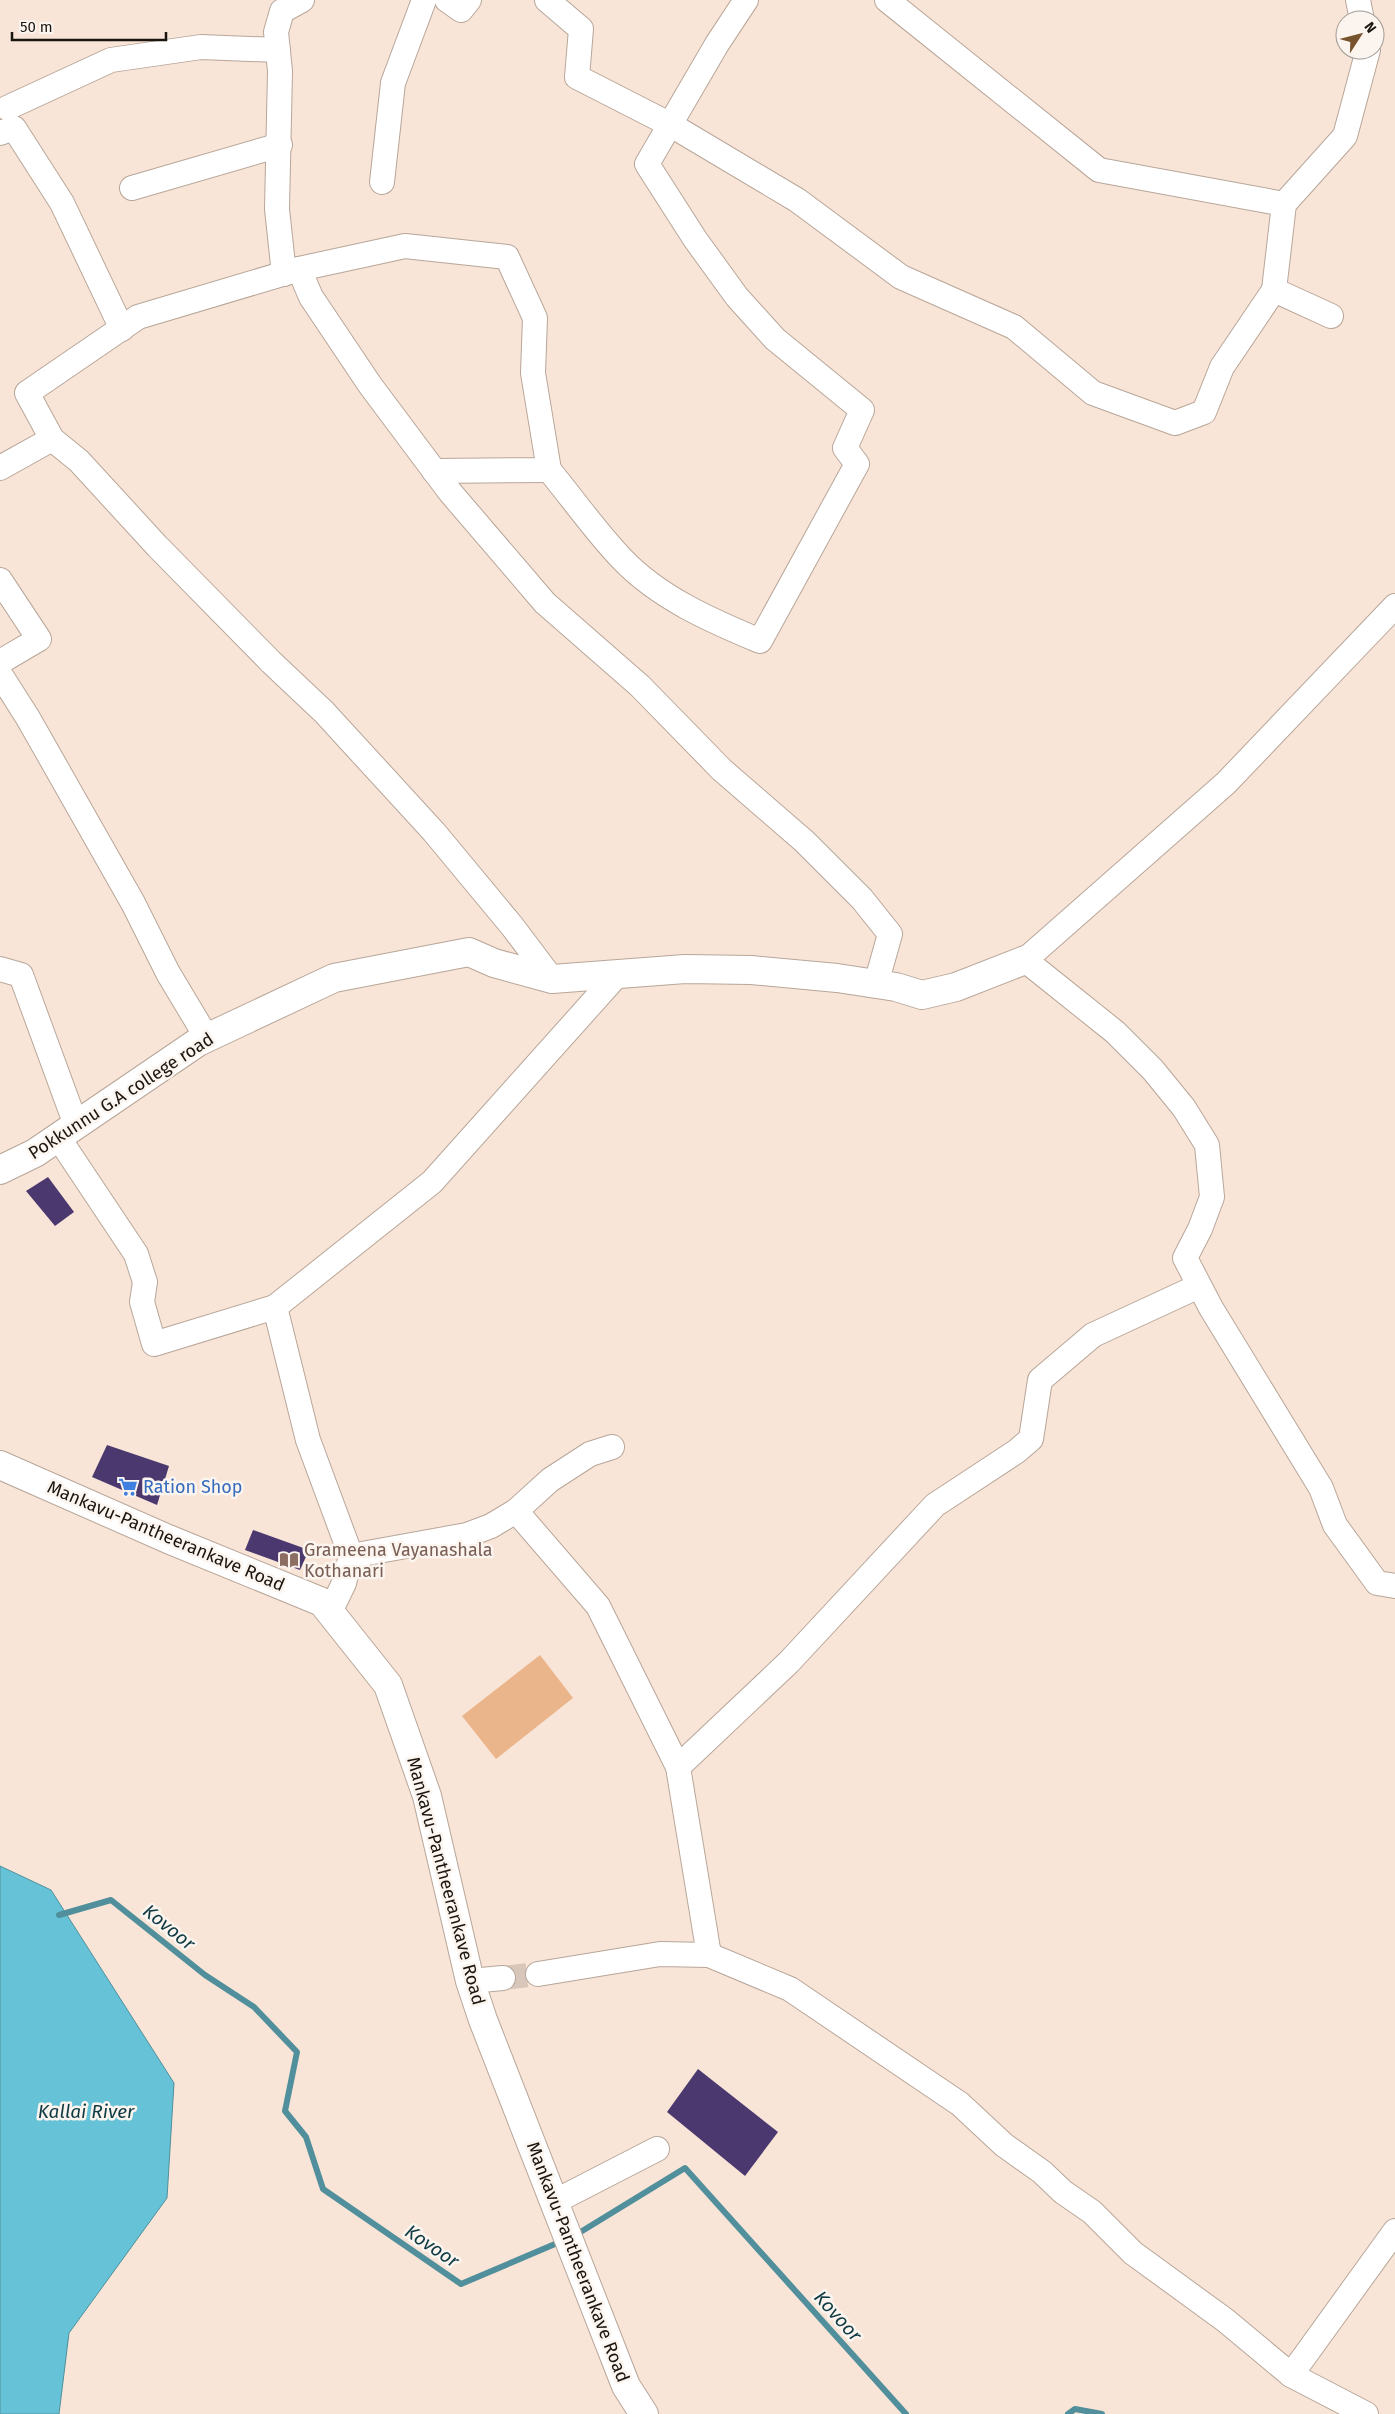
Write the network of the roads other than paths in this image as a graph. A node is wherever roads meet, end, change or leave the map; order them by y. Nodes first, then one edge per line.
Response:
1 (302, 0) edge
2 (424, 0) edge
3 (447, 0) edge
4 (469, 0) edge
5 (547, 0) edge
6 (746, 0) edge
7 (887, 0) edge
8 (278, 50) junction
9 (1365, 60) edge
10 (7, 108) dead end
11 (671, 125) junction
12 (0, 133) edge
13 (280, 146) junction
14 (382, 182) dead end
15 (132, 188) dead end
16 (1284, 204) junction
17 (291, 272) junction
18 (1274, 290) junction
19 (1331, 316) dead end
20 (122, 329) junction
21 (52, 439) junction
22 (0, 468) edge
23 (549, 470) junction
24 (434, 471) junction
25 (0, 580) edge
26 (1395, 606) edge
27 (0, 662) edge
28 (0, 674) edge
29 (1026, 960) junction
30 (0, 969) edge
31 (618, 974) junction
32 (552, 978) junction
33 (876, 984) junction
34 (207, 1038) junction
35 (67, 1131) junction
36 (0, 1170) edge
37 (1200, 1286) junction
38 (275, 1307) junction
39 (612, 1447) dead end
40 (0, 1464) edge
41 (516, 1511) junction
42 (351, 1556) junction
43 (1395, 1586) edge
44 (330, 1612) junction
45 (678, 1767) junction
46 (709, 1955) junction
47 (538, 1974) tunnel mouth
48 (503, 1978) tunnel mouth
49 (470, 1981) junction
50 (657, 2149) dead end
51 (556, 2206) junction
52 (1395, 2231) edge
53 (1291, 2375) junction
54 (644, 2414) edge
55 (1366, 2414) edge

1 - 8 street
2 - 14 street
3 - 4 street
5 - 11 street
6 - 11 street
7 - 16 street
8 - 10 street
8 - 13 street
9 - 16 street
11 - 18 street
11 - 23 street
12 - 20 street
13 - 15 street
13 - 17 street
16 - 18 street
17 - 20 street
17 - 23 street
17 - 24 street
18 - 19 street
20 - 21 street
21 - 22 street
21 - 32 street
23 - 24 street
24 - 33 street
25 - 27 street
26 - 29 street
28 - 34 street
29 - 33 main road, Pokkunnu G.A college road
29 - 37 street
30 - 35 street
31 - 32 main road, Pokkunnu G.A college road
31 - 33 main road, Pokkunnu G.A college road
31 - 38 street
32 - 34 main road, Pokkunnu G.A college road
34 - 35 main road, Pokkunnu G.A college road
35 - 36 main road, Pokkunnu G.A college road
35 - 38 street
37 - 43 street
37 - 45 street
38 - 42 street
39 - 41 street
40 - 44 main road, Mankavu-Pantheerankave Road
41 - 42 street
41 - 45 street
42 - 44 street
44 - 49 main road, Mankavu-Pantheerankave Road
45 - 46 street
46 - 47 street
46 - 53 street
48 - 49 street
49 - 51 main road, Mankavu-Pantheerankave Road
50 - 51 street
51 - 54 main road, Mankavu-Pantheerankave Road
52 - 53 street
53 - 55 street

